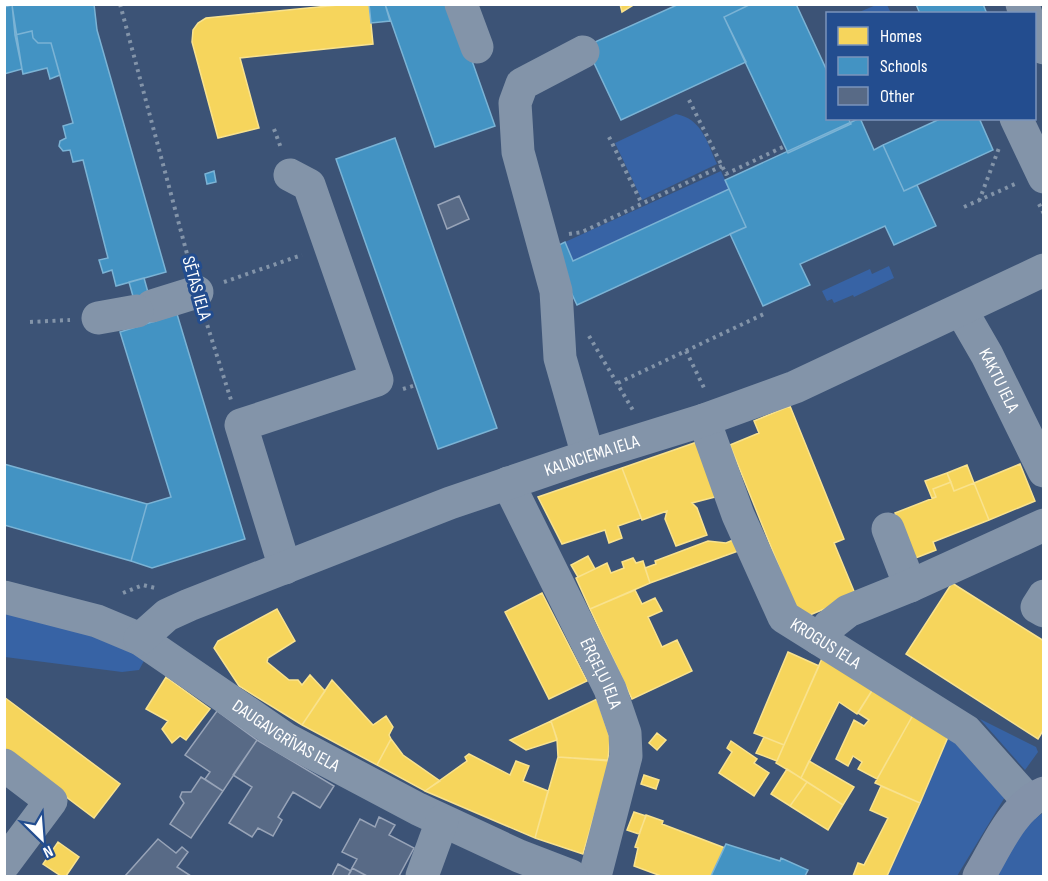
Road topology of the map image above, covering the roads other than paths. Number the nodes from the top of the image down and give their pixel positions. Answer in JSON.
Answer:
{"nodes":[{"id":1,"x":461,"y":4,"type":"edge"},
{"id":2,"x":1036,"y":32,"type":"edge"},
{"id":3,"x":477,"y":47,"type":"dead end"},
{"id":4,"x":1044,"y":48,"type":"edge"},
{"id":5,"x":583,"y":52,"type":"dead end"},
{"id":6,"x":1009,"y":130,"type":"edge"},
{"id":7,"x":290,"y":175,"type":"dead end"},
{"id":8,"x":1030,"y":180,"type":"edge"},
{"id":9,"x":1044,"y":270,"type":"edge"},
{"id":10,"x":197,"y":292,"type":"road end"},
{"id":11,"x":961,"y":310,"type":"junction"},
{"id":12,"x":98,"y":318,"type":"road end"},
{"id":13,"x":707,"y":410,"type":"junction"},
{"id":14,"x":588,"y":456,"type":"junction"},
{"id":15,"x":1039,"y":460,"type":"edge"},
{"id":16,"x":508,"y":483,"type":"junction"},
{"id":17,"x":1044,"y":525,"type":"edge"},
{"id":18,"x":888,"y":529,"type":"dead end"},
{"id":19,"x":285,"y":568,"type":"junction"},
{"id":20,"x":910,"y":586,"type":"junction"},
{"id":21,"x":1044,"y":596,"type":"edge"},
{"id":22,"x":4,"y":597,"type":"edge"},
{"id":23,"x":1044,"y":611,"type":"edge"},
{"id":24,"x":141,"y":639,"type":"junction"},
{"id":25,"x":819,"y":639,"type":"junction"},
{"id":26,"x":4,"y":765,"type":"edge"},
{"id":27,"x":1035,"y":799,"type":"edge"},
{"id":28,"x":442,"y":821,"type":"junction"},
{"id":29,"x":4,"y":864,"type":"edge"},
{"id":30,"x":422,"y":876,"type":"edge"},
{"id":31,"x":571,"y":876,"type":"edge"},
{"id":32,"x":595,"y":876,"type":"edge"},
{"id":33,"x":979,"y":876,"type":"edge"}],
"edges":[{"from":1,"to":3,"type":"street"},
{"from":2,"to":4,"type":"street"},
{"from":5,"to":14,"type":"street"},
{"from":6,"to":8,"type":"street"},
{"from":7,"to":19,"type":"street"},
{"from":9,"to":11,"type":"street","name":"KALNCIEMA IELA"},
{"from":10,"to":12,"type":"street"},
{"from":11,"to":13,"type":"street","name":"KALNCIEMA IELA"},
{"from":11,"to":15,"type":"street","name":"KAKTU IELA"},
{"from":13,"to":14,"type":"street","name":"KALNCIEMA IELA"},
{"from":13,"to":25,"type":"street","name":"KROGUS IELA"},
{"from":14,"to":16,"type":"street","name":"KALNCIEMA IELA"},
{"from":16,"to":19,"type":"street","name":"KALNCIEMA IELA"},
{"from":16,"to":32,"type":"street","name":"ĒRĢEĻU IELA"},
{"from":17,"to":20,"type":"street"},
{"from":18,"to":20,"type":"street"},
{"from":19,"to":24,"type":"street","name":"KALNCIEMA IELA"},
{"from":20,"to":25,"type":"street"},
{"from":21,"to":23,"type":"street"},
{"from":22,"to":24,"type":"street","name":"DAUGAVGRĪVAS IELA"},
{"from":24,"to":28,"type":"street","name":"DAUGAVGRĪVAS IELA"},
{"from":25,"to":27,"type":"street","name":"KROGUS IELA"},
{"from":26,"to":29,"type":"street"},
{"from":27,"to":33,"type":"main road"},
{"from":28,"to":30,"type":"street"},
{"from":28,"to":31,"type":"street","name":"DAUGAVGRĪVAS IELA"}]}
